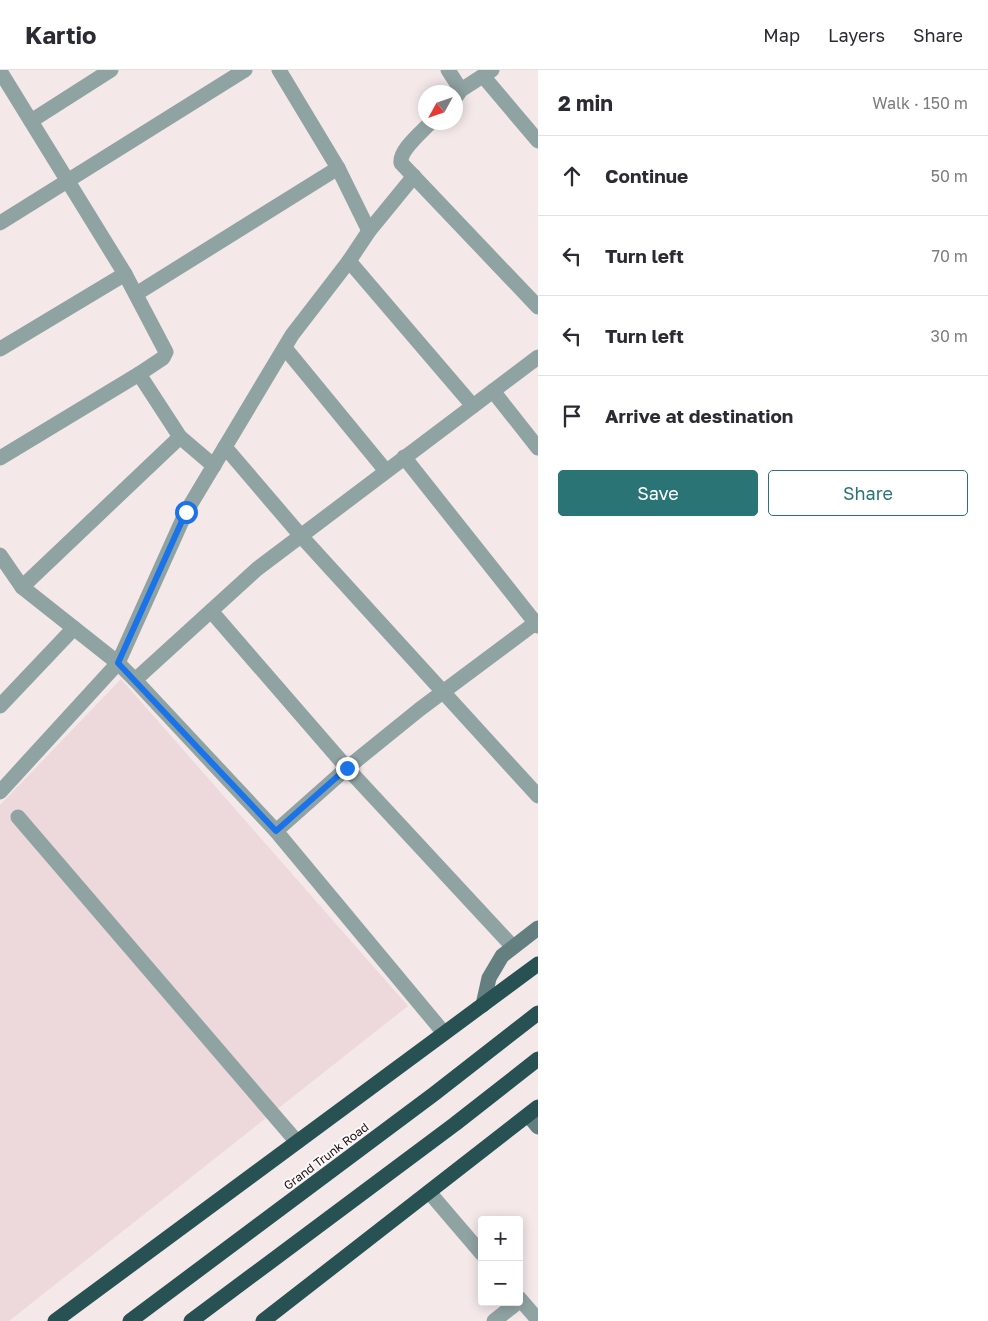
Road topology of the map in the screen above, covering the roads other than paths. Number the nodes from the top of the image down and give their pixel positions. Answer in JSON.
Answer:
{"nodes":[{"id":1,"x":111,"y":70,"type":"edge"},
{"id":2,"x":245,"y":70,"type":"edge"},
{"id":3,"x":279,"y":70,"type":"edge"},
{"id":4,"x":448,"y":70,"type":"edge"},
{"id":5,"x":0,"y":71,"type":"edge"},
{"id":6,"x":487,"y":73,"type":"edge"},
{"id":7,"x":454,"y":85,"type":"edge"},
{"id":8,"x":463,"y":90,"type":"edge"},
{"id":9,"x":30,"y":121,"type":"junction"},
{"id":10,"x":423,"y":130,"type":"edge"},
{"id":11,"x":538,"y":141,"type":"edge"},
{"id":12,"x":338,"y":168,"type":"junction"},
{"id":13,"x":414,"y":176,"type":"junction"},
{"id":14,"x":68,"y":181,"type":"junction"},
{"id":15,"x":0,"y":223,"type":"edge"},
{"id":16,"x":368,"y":231,"type":"junction"},
{"id":17,"x":349,"y":261,"type":"junction"},
{"id":18,"x":126,"y":274,"type":"junction"},
{"id":19,"x":136,"y":294,"type":"junction"},
{"id":20,"x":538,"y":307,"type":"edge"},
{"id":21,"x":285,"y":348,"type":"junction"},
{"id":22,"x":0,"y":349,"type":"edge"},
{"id":23,"x":538,"y":357,"type":"edge"},
{"id":24,"x":139,"y":374,"type":"junction"},
{"id":25,"x":493,"y":391,"type":"junction"},
{"id":26,"x":473,"y":406,"type":"junction"},
{"id":27,"x":180,"y":437,"type":"junction"},
{"id":28,"x":225,"y":447,"type":"junction"},
{"id":29,"x":538,"y":448,"type":"edge"},
{"id":30,"x":404,"y":457,"type":"junction"},
{"id":31,"x":0,"y":458,"type":"edge"},
{"id":32,"x":214,"y":466,"type":"junction"},
{"id":33,"x":386,"y":471,"type":"junction"},
{"id":34,"x":301,"y":536,"type":"junction"},
{"id":35,"x":0,"y":555,"type":"edge"},
{"id":36,"x":22,"y":587,"type":"junction"},
{"id":37,"x":211,"y":611,"type":"junction"},
{"id":38,"x":537,"y":623,"type":"edge"},
{"id":39,"x":74,"y":628,"type":"junction"},
{"id":40,"x":118,"y":663,"type":"junction"},
{"id":41,"x":135,"y":680,"type":"junction"},
{"id":42,"x":443,"y":693,"type":"junction"},
{"id":43,"x":0,"y":706,"type":"edge"},
{"id":44,"x":347,"y":768,"type":"junction"},
{"id":45,"x":0,"y":792,"type":"edge"},
{"id":46,"x":538,"y":796,"type":"edge"},
{"id":47,"x":18,"y":817,"type":"dead end"},
{"id":48,"x":276,"y":831,"type":"junction"},
{"id":49,"x":538,"y":928,"type":"edge"},
{"id":50,"x":513,"y":947,"type":"junction"},
{"id":51,"x":538,"y":964,"type":"edge"},
{"id":52,"x":483,"y":1005,"type":"junction"},
{"id":53,"x":538,"y":1013,"type":"edge"},
{"id":54,"x":444,"y":1033,"type":"junction"},
{"id":55,"x":538,"y":1059,"type":"edge"},
{"id":56,"x":533,"y":1111,"type":"edge"},
{"id":57,"x":538,"y":1127,"type":"edge"},
{"id":58,"x":297,"y":1142,"type":"junction"},
{"id":59,"x":429,"y":1192,"type":"junction"},
{"id":60,"x":478,"y":1249,"type":"edge"},
{"id":61,"x":523,"y":1304,"type":"edge"},
{"id":62,"x":512,"y":1306,"type":"edge"},
{"id":63,"x":538,"y":1320,"type":"edge"},
{"id":64,"x":56,"y":1321,"type":"edge"},
{"id":65,"x":130,"y":1321,"type":"edge"},
{"id":66,"x":191,"y":1321,"type":"edge"},
{"id":67,"x":263,"y":1321,"type":"edge"},
{"id":68,"x":494,"y":1321,"type":"edge"}],
"edges":[{"from":1,"to":9,"type":"street"},
{"from":2,"to":14,"type":"street"},
{"from":3,"to":12,"type":"street"},
{"from":4,"to":7,"type":"street"},
{"from":5,"to":9,"type":"street"},
{"from":6,"to":8,"type":"street"},
{"from":6,"to":11,"type":"street"},
{"from":9,"to":14,"type":"street"},
{"from":10,"to":13,"type":"street"},
{"from":12,"to":16,"type":"street"},
{"from":12,"to":19,"type":"street"},
{"from":13,"to":16,"type":"street"},
{"from":13,"to":20,"type":"street"},
{"from":14,"to":15,"type":"street"},
{"from":14,"to":18,"type":"street"},
{"from":16,"to":17,"type":"street"},
{"from":17,"to":21,"type":"street"},
{"from":17,"to":26,"type":"street"},
{"from":18,"to":19,"type":"street"},
{"from":18,"to":22,"type":"street"},
{"from":19,"to":24,"type":"street"},
{"from":21,"to":28,"type":"street"},
{"from":21,"to":33,"type":"street"},
{"from":23,"to":25,"type":"street"},
{"from":24,"to":27,"type":"street"},
{"from":24,"to":31,"type":"street"},
{"from":25,"to":26,"type":"street"},
{"from":25,"to":29,"type":"street"},
{"from":26,"to":30,"type":"street"},
{"from":27,"to":32,"type":"street"},
{"from":27,"to":36,"type":"street"},
{"from":28,"to":32,"type":"street"},
{"from":28,"to":34,"type":"street"},
{"from":30,"to":33,"type":"street"},
{"from":30,"to":38,"type":"street"},
{"from":32,"to":40,"type":"street"},
{"from":33,"to":34,"type":"street"},
{"from":34,"to":37,"type":"street"},
{"from":34,"to":42,"type":"street"},
{"from":35,"to":36,"type":"street"},
{"from":36,"to":39,"type":"street"},
{"from":37,"to":41,"type":"street"},
{"from":37,"to":44,"type":"street"},
{"from":38,"to":42,"type":"street"},
{"from":39,"to":40,"type":"street"},
{"from":39,"to":43,"type":"street"},
{"from":40,"to":41,"type":"street"},
{"from":40,"to":45,"type":"street"},
{"from":41,"to":48,"type":"street"},
{"from":42,"to":44,"type":"street"},
{"from":42,"to":46,"type":"street"},
{"from":44,"to":48,"type":"street"},
{"from":44,"to":50,"type":"street"},
{"from":47,"to":58,"type":"street"},
{"from":48,"to":54,"type":"street"},
{"from":49,"to":50,"type":"street"},
{"from":50,"to":52,"type":"street"},
{"from":51,"to":52,"type":"highway"},
{"from":52,"to":54,"type":"highway"},
{"from":53,"to":65,"type":"highway","name":"Grand Trunk Road"},
{"from":54,"to":58,"type":"highway"},
{"from":55,"to":66,"type":"highway"},
{"from":56,"to":57,"type":"street"},
{"from":56,"to":59,"type":"highway"},
{"from":58,"to":64,"type":"highway"},
{"from":59,"to":60,"type":"street"},
{"from":59,"to":67,"type":"highway"},
{"from":61,"to":63,"type":"street"},
{"from":62,"to":68,"type":"street"}]}
